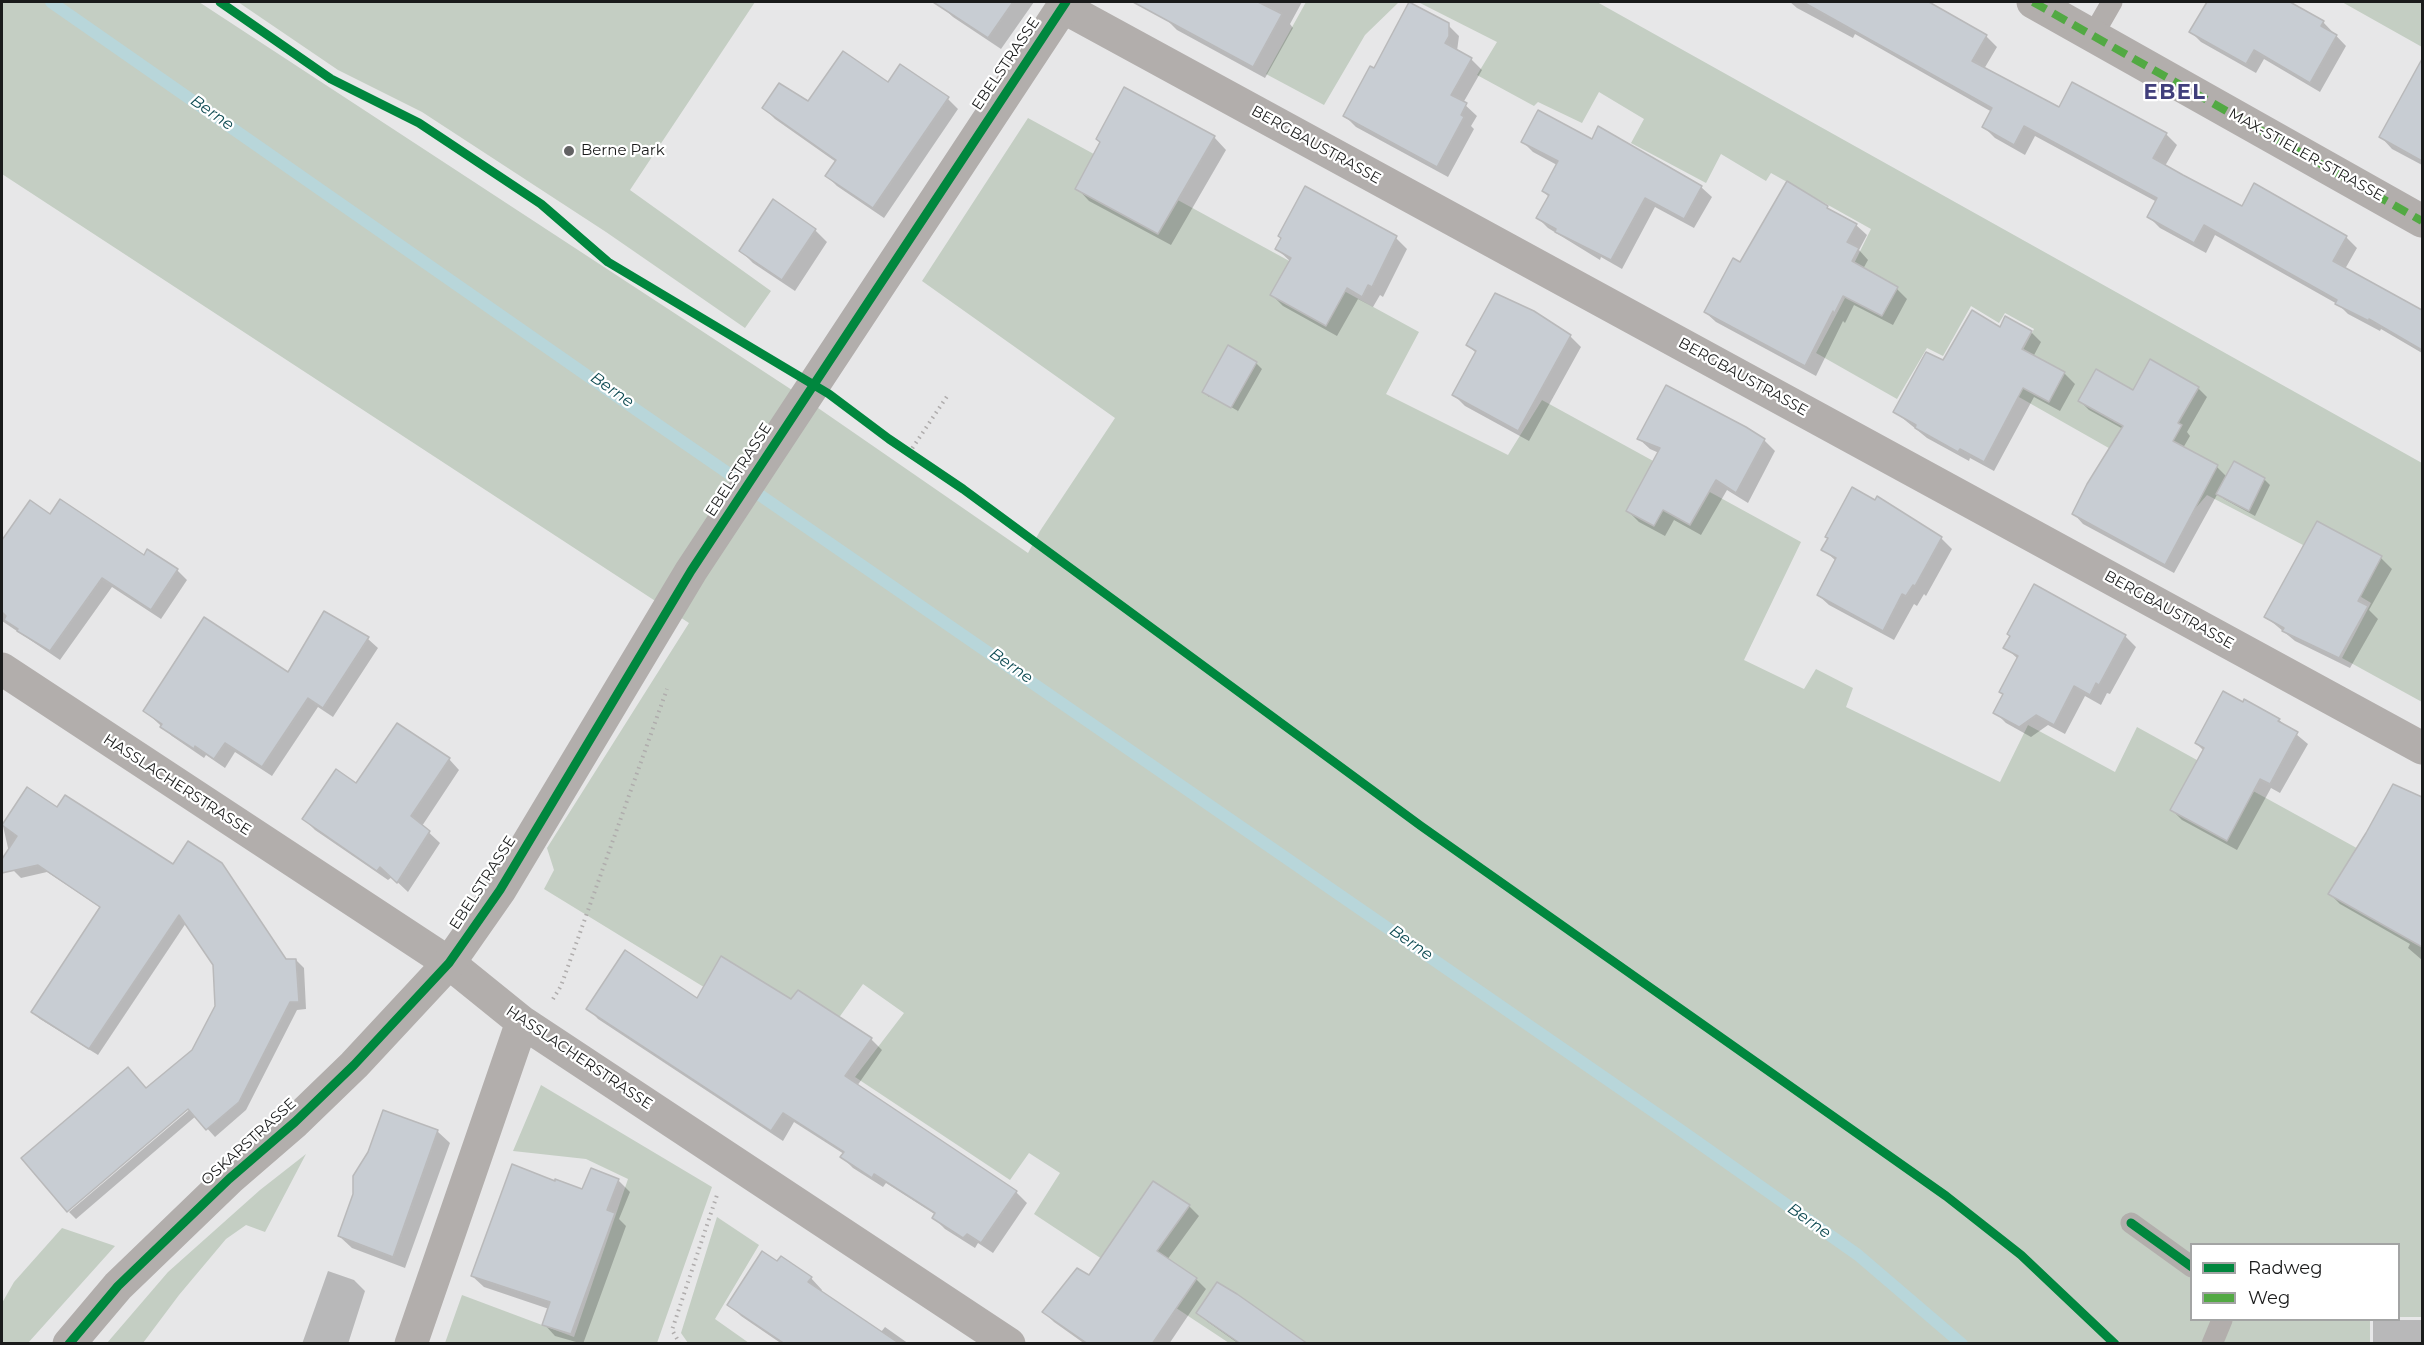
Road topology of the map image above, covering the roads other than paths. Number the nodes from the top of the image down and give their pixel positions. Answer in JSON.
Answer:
{"nodes":[{"id":1,"x":2033,"y":2,"type":"edge"},
{"id":2,"x":2112,"y":2,"type":"edge"},
{"id":3,"x":1065,"y":4,"type":"edge"},
{"id":4,"x":2093,"y":35,"type":"junction"},
{"id":5,"x":2422,"y":220,"type":"edge"},
{"id":6,"x":2,"y":669,"type":"edge"},
{"id":7,"x":2422,"y":748,"type":"edge"},
{"id":8,"x":448,"y":963,"type":"junction"},
{"id":9,"x":528,"y":1026,"type":"junction"},
{"id":10,"x":2131,"y":1223,"type":"dead end"},
{"id":11,"x":2190,"y":1266,"type":"edge"},
{"id":12,"x":2222,"y":1321,"type":"edge"},
{"id":13,"x":69,"y":1344,"type":"edge"},
{"id":14,"x":411,"y":1344,"type":"edge"},
{"id":15,"x":1009,"y":1344,"type":"edge"},
{"id":16,"x":2212,"y":1344,"type":"edge"}],
"edges":[{"from":1,"to":4,"type":"street","name":"MAX-STIELER-STRASSE"},
{"from":2,"to":4,"type":"lane"},
{"from":3,"to":7,"type":"street","name":"BERGBAUSTRASSE"},
{"from":3,"to":8,"type":"street","name":"EBELSTRASSE"},
{"from":4,"to":5,"type":"street","name":"MAX-STIELER-STRASSE"},
{"from":6,"to":8,"type":"street","name":"HASSLACHERSTRASSE"},
{"from":8,"to":9,"type":"street","name":"HASSLACHERSTRASSE"},
{"from":8,"to":13,"type":"street","name":"OSKARSTRASSE"},
{"from":9,"to":14,"type":"street"},
{"from":9,"to":15,"type":"street","name":"HASSLACHERSTRASSE"},
{"from":10,"to":11,"type":"lane"},
{"from":12,"to":16,"type":"lane"}]}
